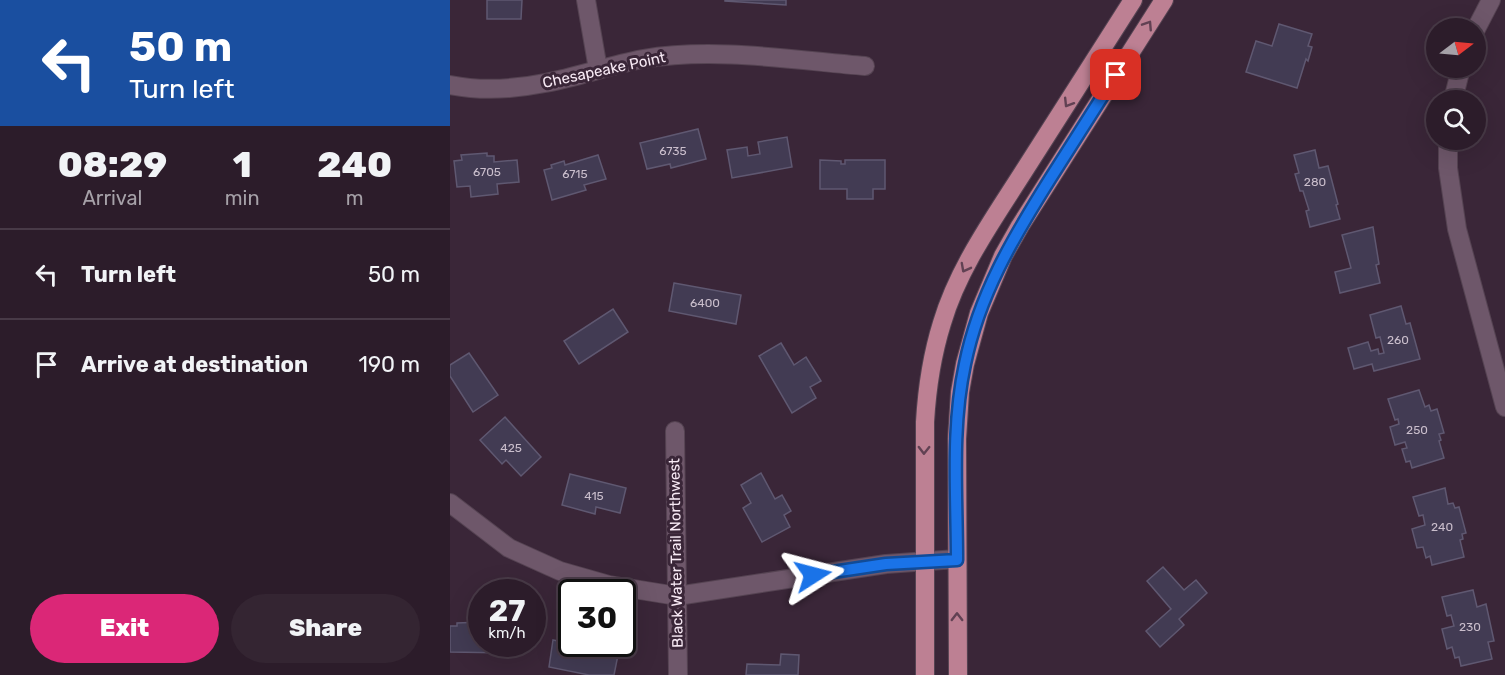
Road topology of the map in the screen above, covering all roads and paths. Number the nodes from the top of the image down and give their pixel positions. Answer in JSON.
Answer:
{"nodes":[{"id":1,"x":585,"y":0,"type":"edge"},
{"id":2,"x":1133,"y":0,"type":"edge"},
{"id":3,"x":1164,"y":0,"type":"edge"},
{"id":4,"x":1491,"y":0,"type":"edge"},
{"id":5,"x":1482,"y":18,"type":"edge"},
{"id":6,"x":866,"y":66,"type":"dead end"},
{"id":7,"x":598,"y":69,"type":"junction"},
{"id":8,"x":450,"y":85,"type":"edge"},
{"id":9,"x":1448,"y":150,"type":"edge"},
{"id":10,"x":1505,"y":407,"type":"edge"},
{"id":11,"x":675,"y":431,"type":"dead end"},
{"id":12,"x":452,"y":508,"type":"edge"},
{"id":13,"x":957,"y":560,"type":"junction"},
{"id":14,"x":924,"y":561,"type":"junction"},
{"id":15,"x":677,"y":596,"type":"junction"},
{"id":16,"x":678,"y":675,"type":"edge"},
{"id":17,"x":925,"y":675,"type":"edge"},
{"id":18,"x":958,"y":675,"type":"edge"}],
"edges":[{"from":1,"to":7,"type":"street"},
{"from":2,"to":14,"type":"main road","one_way":true},
{"from":13,"to":3,"type":"main road","one_way":true},
{"from":4,"to":5,"type":"street"},
{"from":6,"to":7,"type":"street","name":"Chesapeake Point"},
{"from":7,"to":8,"type":"street","name":"Chesapeake Point"},
{"from":9,"to":10,"type":"street"},
{"from":11,"to":15,"type":"street","name":"Black Water Trail Northwest"},
{"from":12,"to":15,"type":"street"},
{"from":13,"to":14,"type":"street"},
{"from":18,"to":13,"type":"main road","one_way":true},
{"from":14,"to":15,"type":"street"},
{"from":14,"to":17,"type":"main road"},
{"from":15,"to":16,"type":"street","name":"Black Water Trail Northwest"}]}
